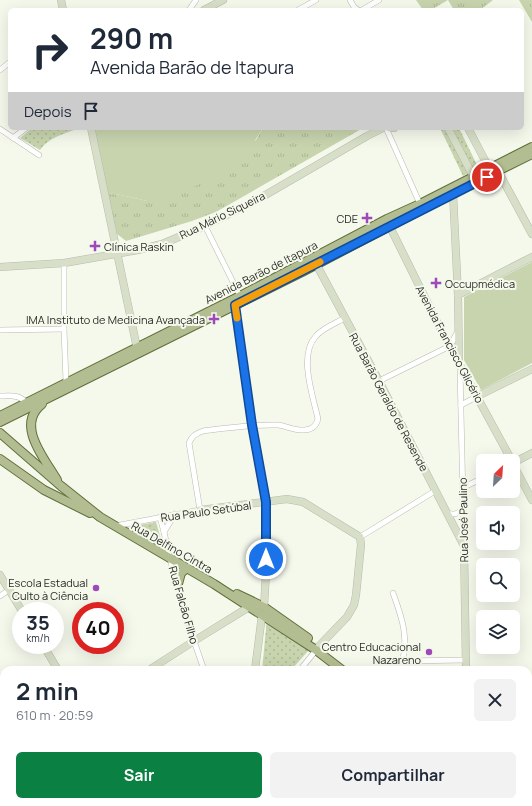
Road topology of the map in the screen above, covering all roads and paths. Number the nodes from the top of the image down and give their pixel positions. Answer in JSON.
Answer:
{"nodes":[{"id":1,"x":223,"y":0,"type":"edge"},
{"id":2,"x":316,"y":0,"type":"edge"},
{"id":3,"x":379,"y":0,"type":"edge"},
{"id":4,"x":208,"y":8,"type":"edge"},
{"id":5,"x":302,"y":8,"type":"edge"},
{"id":6,"x":365,"y":8,"type":"edge"},
{"id":7,"x":8,"y":64,"type":"edge"},
{"id":8,"x":0,"y":70,"type":"edge"},
{"id":9,"x":0,"y":129,"type":"edge"},
{"id":10,"x":23,"y":130,"type":"edge"},
{"id":11,"x":91,"y":130,"type":"edge"},
{"id":12,"x":381,"y":130,"type":"edge"},
{"id":13,"x":386,"y":130,"type":"edge"},
{"id":14,"x":449,"y":130,"type":"edge"},
{"id":15,"x":469,"y":130,"type":"edge"},
{"id":16,"x":13,"y":138,"type":"junction"},
{"id":17,"x":532,"y":147,"type":"edge"},
{"id":18,"x":532,"y":154,"type":"edge"},
{"id":19,"x":39,"y":155,"type":"dead end"},
{"id":20,"x":489,"y":168,"type":"junction"},
{"id":21,"x":498,"y":171,"type":"junction"},
{"id":22,"x":473,"y":176,"type":"junction"},
{"id":23,"x":452,"y":191,"type":"junction"},
{"id":24,"x":420,"y":204,"type":"junction"},
{"id":25,"x":205,"y":226,"type":"junction"},
{"id":26,"x":390,"y":227,"type":"junction"},
{"id":27,"x":532,"y":234,"type":"edge"},
{"id":28,"x":117,"y":254,"type":"junction"},
{"id":29,"x":532,"y":257,"type":"edge"},
{"id":30,"x":314,"y":261,"type":"junction"},
{"id":31,"x":64,"y":264,"type":"junction"},
{"id":32,"x":0,"y":266,"type":"edge"},
{"id":33,"x":458,"y":295,"type":"junction"},
{"id":34,"x":240,"y":296,"type":"junction"},
{"id":35,"x":235,"y":305,"type":"junction"},
{"id":36,"x":345,"y":318,"type":"junction"},
{"id":37,"x":0,"y":330,"type":"edge"},
{"id":38,"x":64,"y":330,"type":"junction"},
{"id":39,"x":459,"y":330,"type":"junction"},
{"id":40,"x":450,"y":346,"type":"junction"},
{"id":41,"x":137,"y":350,"type":"junction"},
{"id":42,"x":460,"y":366,"type":"junction"},
{"id":43,"x":532,"y":369,"type":"edge"},
{"id":44,"x":379,"y":381,"type":"junction"},
{"id":45,"x":66,"y":382,"type":"junction"},
{"id":46,"x":0,"y":396,"type":"edge"},
{"id":47,"x":478,"y":396,"type":"junction"},
{"id":48,"x":47,"y":400,"type":"junction"},
{"id":49,"x":461,"y":405,"type":"junction"},
{"id":50,"x":22,"y":407,"type":"junction"},
{"id":51,"x":0,"y":416,"type":"edge"},
{"id":52,"x":0,"y":422,"type":"edge"},
{"id":53,"x":252,"y":425,"type":"junction"},
{"id":54,"x":0,"y":433,"type":"edge"},
{"id":55,"x":532,"y":453,"type":"edge"},
{"id":56,"x":508,"y":454,"type":"edge"},
{"id":57,"x":0,"y":459,"type":"edge"},
{"id":58,"x":520,"y":459,"type":"edge"},
{"id":59,"x":520,"y":477,"type":"edge"},
{"id":60,"x":476,"y":481,"type":"edge"},
{"id":61,"x":60,"y":486,"type":"junction"},
{"id":62,"x":462,"y":488,"type":"junction"},
{"id":63,"x":435,"y":490,"type":"junction"},
{"id":64,"x":68,"y":492,"type":"junction"},
{"id":65,"x":63,"y":500,"type":"junction"},
{"id":66,"x":532,"y":500,"type":"edge"},
{"id":67,"x":266,"y":502,"type":"junction"},
{"id":68,"x":463,"y":509,"type":"junction"},
{"id":69,"x":200,"y":510,"type":"junction"},
{"id":70,"x":447,"y":513,"type":"junction"},
{"id":71,"x":175,"y":514,"type":"junction"},
{"id":72,"x":100,"y":517,"type":"junction"},
{"id":73,"x":160,"y":517,"type":"junction"},
{"id":74,"x":114,"y":526,"type":"junction"},
{"id":75,"x":164,"y":532,"type":"junction"},
{"id":76,"x":360,"y":537,"type":"junction"},
{"id":77,"x":464,"y":546,"type":"junction"},
{"id":78,"x":170,"y":559,"type":"junction"},
{"id":79,"x":187,"y":568,"type":"junction"},
{"id":80,"x":0,"y":575,"type":"edge"},
{"id":81,"x":178,"y":584,"type":"junction"},
{"id":82,"x":214,"y":584,"type":"junction"},
{"id":83,"x":9,"y":590,"type":"junction"},
{"id":84,"x":394,"y":593,"type":"dead end"},
{"id":85,"x":0,"y":596,"type":"edge"},
{"id":86,"x":16,"y":602,"type":"edge"},
{"id":87,"x":249,"y":607,"type":"junction"},
{"id":88,"x":263,"y":611,"type":"junction"},
{"id":89,"x":194,"y":641,"type":"junction"},
{"id":90,"x":318,"y":648,"type":"junction"},
{"id":91,"x":48,"y":654,"type":"edge"},
{"id":92,"x":466,"y":660,"type":"junction"},
{"id":93,"x":403,"y":661,"type":"junction"},
{"id":94,"x":56,"y":666,"type":"edge"},
{"id":95,"x":155,"y":666,"type":"edge"},
{"id":96,"x":203,"y":666,"type":"edge"},
{"id":97,"x":256,"y":666,"type":"edge"},
{"id":98,"x":303,"y":666,"type":"edge"},
{"id":99,"x":338,"y":666,"type":"edge"},
{"id":100,"x":401,"y":666,"type":"edge"},
{"id":101,"x":466,"y":666,"type":"edge"}],
"edges":[{"from":1,"to":4,"type":"main road"},
{"from":2,"to":5,"type":"street"},
{"from":3,"to":6,"type":"street"},
{"from":7,"to":8,"type":"street"},
{"from":9,"to":16,"type":"street"},
{"from":10,"to":16,"type":"street"},
{"from":11,"to":28,"type":"main road"},
{"from":12,"to":25,"type":"main road","name":"Rua Mário Siqueira"},
{"from":13,"to":24,"type":"street"},
{"from":14,"to":22,"type":"main road"},
{"from":15,"to":20,"type":"main road"},
{"from":16,"to":19,"type":"street"},
{"from":17,"to":20,"type":"main road","name":"Avenida Barão de Itapura"},
{"from":18,"to":21,"type":"main road","name":"Avenida Barão de Itapura"},
{"from":20,"to":21,"type":"main road"},
{"from":20,"to":22,"type":"main road","name":"Avenida Barão de Itapura"},
{"from":21,"to":23,"type":"main road","name":"Avenida Barão de Itapura"},
{"from":21,"to":27,"type":"main road"},
{"from":22,"to":23,"type":"main road","name":"Avenida Barão de Itapura"},
{"from":23,"to":24,"type":"main road","name":"Avenida Barão de Itapura"},
{"from":23,"to":26,"type":"main road","name":"Avenida Barão de Itapura"},
{"from":23,"to":33,"type":"main road","name":"Rua José Paulino"},
{"from":24,"to":30,"type":"main road","name":"Avenida Barão de Itapura"},
{"from":25,"to":28,"type":"main road","name":"Rua Mário Siqueira"},
{"from":25,"to":34,"type":"street"},
{"from":26,"to":30,"type":"main road","name":"Avenida Barão de Itapura"},
{"from":26,"to":40,"type":"main road","name":"Avenida Francisco Glicério"},
{"from":28,"to":31,"type":"main road","name":"Rua Mário Siqueira"},
{"from":28,"to":41,"type":"main road"},
{"from":29,"to":33,"type":"main road"},
{"from":30,"to":34,"type":"main road","name":"Avenida Barão de Itapura"},
{"from":30,"to":35,"type":"main road","name":"Avenida Barão de Itapura"},
{"from":30,"to":36,"type":"main road","name":"Rua Barão Geraldo de Resende"},
{"from":31,"to":32,"type":"main road","name":"Rua Mário Siqueira"},
{"from":31,"to":38,"type":"street"},
{"from":33,"to":39,"type":"main road","name":"Rua José Paulino"},
{"from":34,"to":41,"type":"main road","name":"Avenida Barão de Itapura"},
{"from":35,"to":41,"type":"main road","name":"Avenida Barão de Itapura"},
{"from":35,"to":53,"type":"main road"},
{"from":36,"to":44,"type":"main road","name":"Rua Barão Geraldo de Resende"},
{"from":36,"to":53,"type":"street"},
{"from":37,"to":38,"type":"street"},
{"from":38,"to":45,"type":"street"},
{"from":39,"to":40,"type":"street"},
{"from":39,"to":42,"type":"main road","name":"Rua José Paulino"},
{"from":40,"to":42,"type":"main road","name":"Avenida Francisco Glicério"},
{"from":40,"to":44,"type":"street"},
{"from":41,"to":45,"type":"main road","name":"Avenida Barão de Itapura"},
{"from":41,"to":48,"type":"main road","name":"Avenida Barão de Itapura"},
{"from":42,"to":47,"type":"main road","name":"Avenida Francisco Glicério"},
{"from":42,"to":49,"type":"street","name":"Rua José Paulino"},
{"from":43,"to":47,"type":"main road"},
{"from":44,"to":63,"type":"main road","name":"Rua Barão Geraldo de Resende"},
{"from":45,"to":50,"type":"main road","name":"Avenida Barão de Itapura"},
{"from":46,"to":50,"type":"street"},
{"from":47,"to":49,"type":"street"},
{"from":47,"to":56,"type":"main road","name":"Avenida Francisco Glicério"},
{"from":48,"to":50,"type":"main road","name":"Avenida Barão de Itapura"},
{"from":48,"to":61,"type":"main road"},
{"from":49,"to":62,"type":"street","name":"Rua José Paulino"},
{"from":50,"to":51,"type":"main road","name":"Avenida Barão de Itapura"},
{"from":50,"to":52,"type":"main road","name":"Avenida Barão de Itapura"},
{"from":53,"to":67,"type":"main road"},
{"from":53,"to":69,"type":"street"},
{"from":54,"to":61,"type":"main road","name":"Rua Delfino Cintra"},
{"from":55,"to":58,"type":"main road"},
{"from":57,"to":65,"type":"main road"},
{"from":59,"to":66,"type":"main road","name":"Avenida Francisco Glicério"},
{"from":60,"to":62,"type":"street"},
{"from":61,"to":64,"type":"main road","name":"Rua Delfino Cintra"},
{"from":62,"to":68,"type":"street","name":"Rua José Paulino"},
{"from":63,"to":70,"type":"main road","name":"Rua Barão Geraldo de Resende"},
{"from":63,"to":76,"type":"street"},
{"from":64,"to":65,"type":"main road"},
{"from":64,"to":72,"type":"main road","name":"Rua Delfino Cintra"},
{"from":65,"to":72,"type":"main road"},
{"from":67,"to":69,"type":"main road","name":"Rua Paulo Setúbal"},
{"from":67,"to":76,"type":"main road","name":"Rua Paulo Setúbal"},
{"from":67,"to":88,"type":"main road"},
{"from":68,"to":70,"type":"street"},
{"from":68,"to":77,"type":"street","name":"Rua José Paulino"},
{"from":69,"to":71,"type":"street","name":"Rua Paulo Setúbal"},
{"from":70,"to":77,"type":"main road","name":"Rua Barão Geraldo de Resende"},
{"from":71,"to":73,"type":"street","name":"Rua Paulo Setúbal"},
{"from":71,"to":75,"type":"street"},
{"from":72,"to":74,"type":"main road","name":"Rua Delfino Cintra"},
{"from":73,"to":74,"type":"street","name":"Rua Paulo Setúbal"},
{"from":73,"to":75,"type":"street","name":"Rua Falcão Filho"},
{"from":74,"to":78,"type":"main road","name":"Rua Delfino Cintra"},
{"from":75,"to":78,"type":"street","name":"Rua Falcão Filho"},
{"from":76,"to":90,"type":"main road"},
{"from":77,"to":92,"type":"main road","name":"Rua José Paulino"},
{"from":78,"to":79,"type":"main road","name":"Rua Delfino Cintra"},
{"from":78,"to":81,"type":"street","name":"Rua Falcão Filho"},
{"from":79,"to":81,"type":"main road"},
{"from":79,"to":82,"type":"main road","name":"Rua Delfino Cintra"},
{"from":80,"to":83,"type":"main road"},
{"from":81,"to":89,"type":"street","name":"Rua Falcão Filho"},
{"from":82,"to":87,"type":"main road","name":"Rua Delfino Cintra"},
{"from":82,"to":88,"type":"main road"},
{"from":83,"to":85,"type":"street"},
{"from":83,"to":86,"type":"main road"},
{"from":84,"to":93,"type":"street"},
{"from":87,"to":88,"type":"main road","name":"Rua Delfino Cintra"},
{"from":87,"to":89,"type":"main road"},
{"from":88,"to":90,"type":"main road","name":"Rua Delfino Cintra"},
{"from":88,"to":97,"type":"main road"},
{"from":89,"to":95,"type":"main road"},
{"from":89,"to":96,"type":"street","name":"Rua Falcão Filho"},
{"from":90,"to":98,"type":"street"},
{"from":90,"to":99,"type":"main road","name":"Rua Delfino Cintra"},
{"from":91,"to":94,"type":"main road"},
{"from":92,"to":93,"type":"street"},
{"from":92,"to":101,"type":"main road","name":"Rua José Paulino"},
{"from":93,"to":100,"type":"street"}]}
